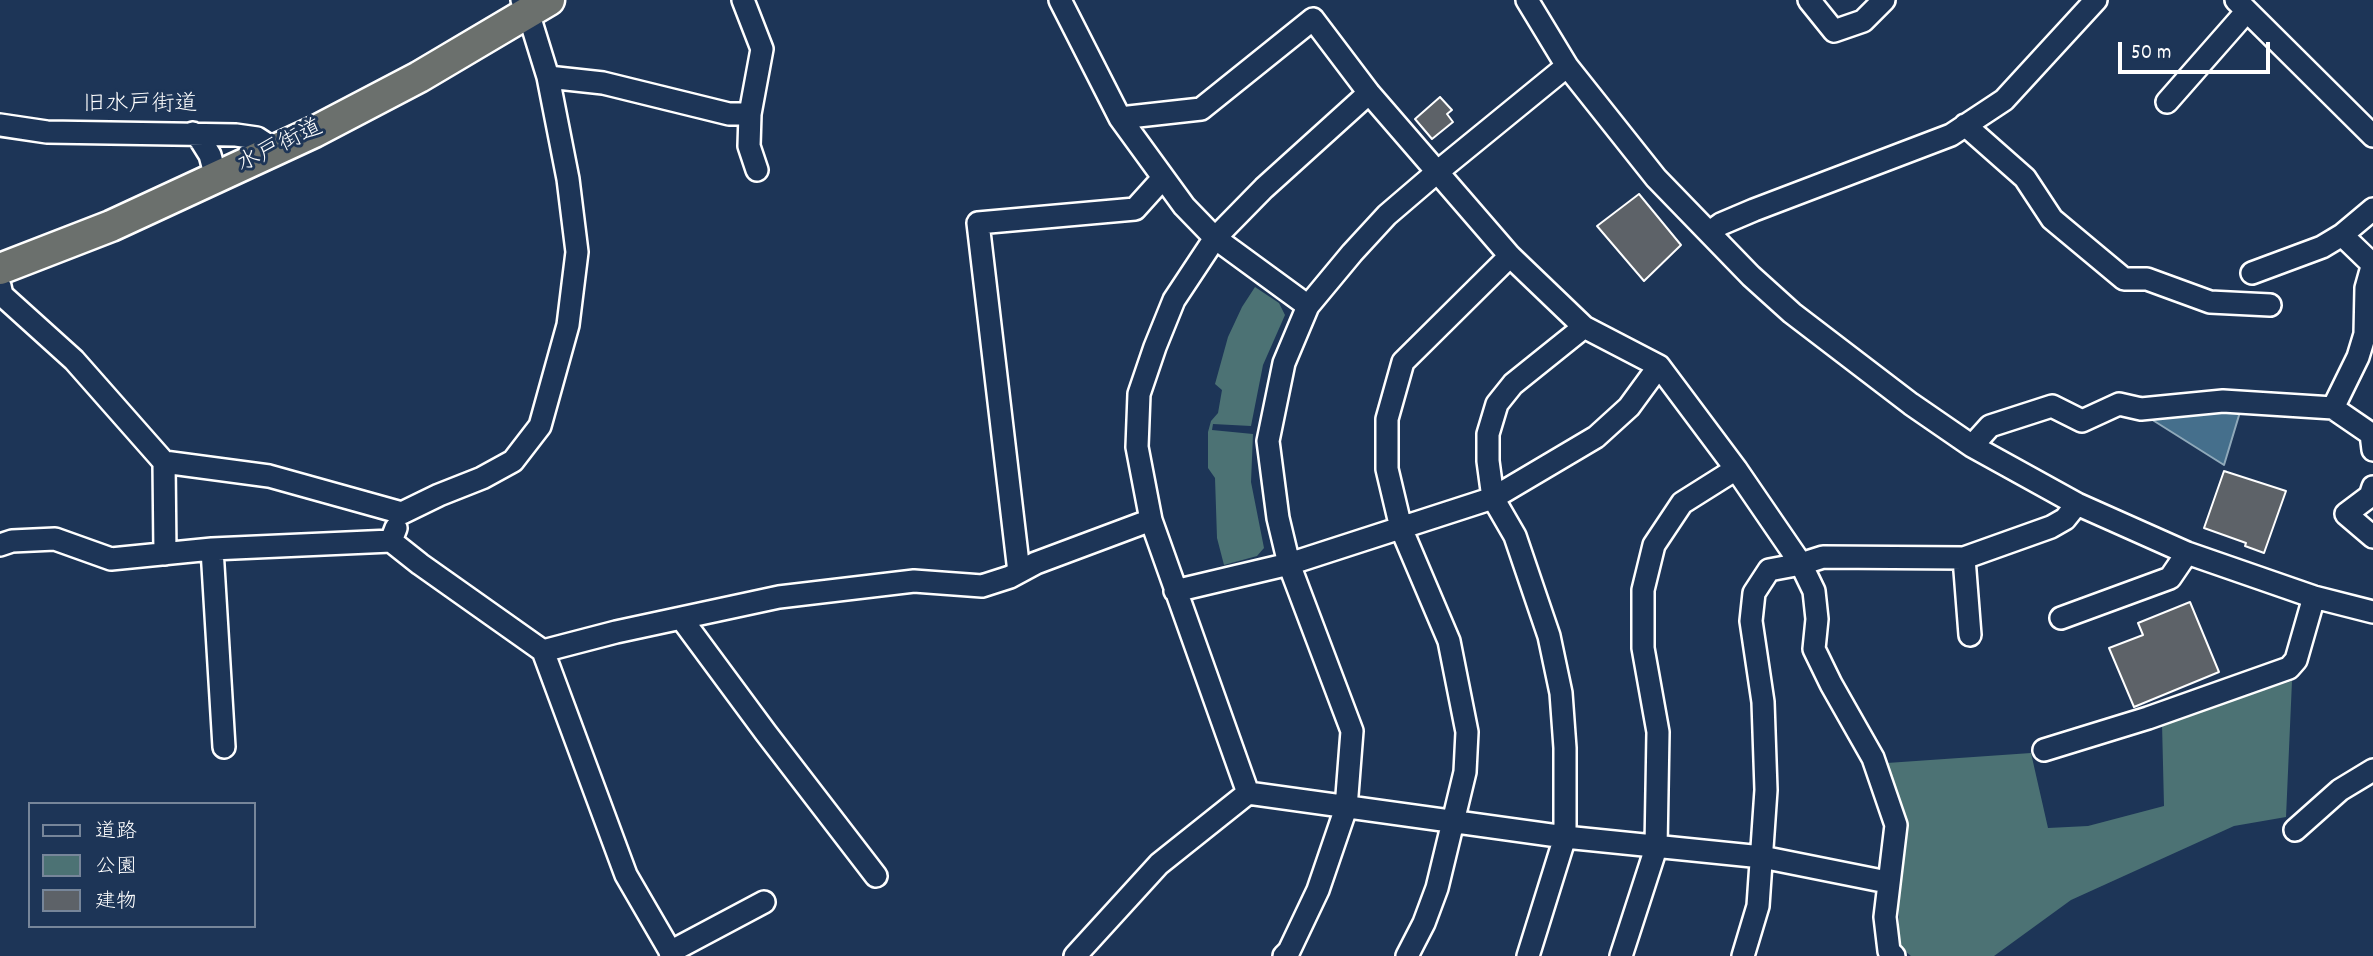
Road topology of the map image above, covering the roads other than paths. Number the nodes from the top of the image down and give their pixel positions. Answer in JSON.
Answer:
{"nodes":[{"id":1,"x":743,"y":0,"type":"edge"},
{"id":2,"x":1060,"y":0,"type":"edge"},
{"id":3,"x":1527,"y":0,"type":"edge"},
{"id":4,"x":1809,"y":0,"type":"edge"},
{"id":5,"x":1884,"y":0,"type":"edge"},
{"id":6,"x":2096,"y":0,"type":"edge"},
{"id":7,"x":533,"y":4,"type":"edge"},
{"id":8,"x":2241,"y":5,"type":"edge"},
{"id":9,"x":1567,"y":66,"type":"junction"},
{"id":10,"x":548,"y":78,"type":"junction"},
{"id":11,"x":1368,"y":93,"type":"junction"},
{"id":12,"x":2167,"y":102,"type":"dead end"},
{"id":13,"x":750,"y":114,"type":"junction"},
{"id":14,"x":1120,"y":118,"type":"junction"},
{"id":15,"x":0,"y":125,"type":"edge"},
{"id":16,"x":1965,"y":125,"type":"junction"},
{"id":17,"x":193,"y":133,"type":"junction"},
{"id":18,"x":2373,"y":136,"type":"edge"},
{"id":19,"x":276,"y":151,"type":"junction"},
{"id":20,"x":757,"y":170,"type":"dead end"},
{"id":21,"x":1436,"y":173,"type":"junction"},
{"id":22,"x":1163,"y":178,"type":"junction"},
{"id":23,"x":211,"y":181,"type":"junction"},
{"id":24,"x":2373,"y":209,"type":"edge"},
{"id":25,"x":1710,"y":232,"type":"junction"},
{"id":26,"x":2342,"y":235,"type":"junction"},
{"id":27,"x":1214,"y":238,"type":"junction"},
{"id":28,"x":1510,"y":256,"type":"junction"},
{"id":29,"x":2372,"y":263,"type":"edge"},
{"id":30,"x":0,"y":270,"type":"edge"},
{"id":31,"x":2252,"y":273,"type":"dead end"},
{"id":32,"x":0,"y":286,"type":"edge"},
{"id":33,"x":1308,"y":306,"type":"junction"},
{"id":34,"x":2270,"y":306,"type":"dead end"},
{"id":35,"x":1584,"y":327,"type":"junction"},
{"id":36,"x":1659,"y":366,"type":"junction"},
{"id":37,"x":2333,"y":408,"type":"junction"},
{"id":38,"x":1972,"y":446,"type":"junction"},
{"id":39,"x":2373,"y":450,"type":"edge"},
{"id":40,"x":164,"y":462,"type":"junction"},
{"id":41,"x":1736,"y":469,"type":"junction"},
{"id":42,"x":2373,"y":487,"type":"edge"},
{"id":43,"x":1493,"y":498,"type":"junction"},
{"id":44,"x":2077,"y":504,"type":"junction"},
{"id":45,"x":402,"y":513,"type":"junction"},
{"id":46,"x":1151,"y":520,"type":"junction"},
{"id":47,"x":1401,"y":528,"type":"junction"},
{"id":48,"x":2373,"y":537,"type":"edge"},
{"id":49,"x":391,"y":541,"type":"junction"},
{"id":50,"x":0,"y":545,"type":"edge"},
{"id":51,"x":212,"y":549,"type":"junction"},
{"id":52,"x":2187,"y":553,"type":"junction"},
{"id":53,"x":165,"y":554,"type":"junction"},
{"id":54,"x":1964,"y":558,"type":"junction"},
{"id":55,"x":1289,"y":564,"type":"junction"},
{"id":56,"x":1801,"y":564,"type":"junction"},
{"id":57,"x":1019,"y":572,"type":"junction"},
{"id":58,"x":1175,"y":591,"type":"junction"},
{"id":59,"x":2314,"y":597,"type":"junction"},
{"id":60,"x":2373,"y":612,"type":"edge"},
{"id":61,"x":681,"y":618,"type":"junction"},
{"id":62,"x":2061,"y":618,"type":"dead end"},
{"id":63,"x":1970,"y":635,"type":"dead end"},
{"id":64,"x":543,"y":651,"type":"junction"},
{"id":65,"x":224,"y":747,"type":"dead end"},
{"id":66,"x":2044,"y":750,"type":"dead end"},
{"id":67,"x":2373,"y":770,"type":"edge"},
{"id":68,"x":1248,"y":793,"type":"junction"},
{"id":69,"x":1346,"y":808,"type":"junction"},
{"id":70,"x":1451,"y":822,"type":"junction"},
{"id":71,"x":2295,"y":830,"type":"dead end"},
{"id":72,"x":1565,"y":837,"type":"junction"},
{"id":73,"x":1656,"y":848,"type":"junction"},
{"id":74,"x":1762,"y":857,"type":"junction"},
{"id":75,"x":876,"y":876,"type":"dead end"},
{"id":76,"x":1887,"y":882,"type":"junction"},
{"id":77,"x":764,"y":902,"type":"dead end"},
{"id":78,"x":672,"y":954,"type":"edge"},
{"id":79,"x":1075,"y":956,"type":"edge"},
{"id":80,"x":1284,"y":956,"type":"edge"},
{"id":81,"x":1407,"y":956,"type":"edge"},
{"id":82,"x":1528,"y":956,"type":"edge"},
{"id":83,"x":1621,"y":956,"type":"edge"},
{"id":84,"x":1743,"y":956,"type":"edge"},
{"id":85,"x":1894,"y":956,"type":"edge"}],
"edges":[{"from":1,"to":13,"type":"street"},
{"from":2,"to":14,"type":"street"},
{"from":3,"to":9,"type":"street"},
{"from":4,"to":5,"type":"street"},
{"from":6,"to":16,"type":"street"},
{"from":7,"to":10,"type":"street"},
{"from":7,"to":19,"type":"highway","name":"水戸街道"},
{"from":8,"to":12,"type":"street"},
{"from":8,"to":18,"type":"street"},
{"from":9,"to":21,"type":"street"},
{"from":9,"to":25,"type":"street"},
{"from":10,"to":13,"type":"street"},
{"from":10,"to":45,"type":"street"},
{"from":11,"to":14,"type":"street"},
{"from":11,"to":21,"type":"street"},
{"from":11,"to":27,"type":"street"},
{"from":13,"to":20,"type":"street"},
{"from":14,"to":22,"type":"street"},
{"from":15,"to":17,"type":"street","name":"旧水戸街道"},
{"from":16,"to":25,"type":"street"},
{"from":16,"to":34,"type":"street"},
{"from":17,"to":19,"type":"street","name":"旧水戸街道"},
{"from":17,"to":23,"type":"street"},
{"from":19,"to":23,"type":"highway","name":"水戸街道"},
{"from":21,"to":28,"type":"street"},
{"from":21,"to":33,"type":"street"},
{"from":22,"to":27,"type":"street"},
{"from":22,"to":57,"type":"street"},
{"from":23,"to":30,"type":"highway","name":"水戸街道"},
{"from":24,"to":26,"type":"street"},
{"from":25,"to":38,"type":"street"},
{"from":26,"to":29,"type":"street"},
{"from":26,"to":31,"type":"street"},
{"from":27,"to":33,"type":"street"},
{"from":27,"to":46,"type":"street"},
{"from":28,"to":35,"type":"street"},
{"from":28,"to":47,"type":"street"},
{"from":29,"to":37,"type":"street"},
{"from":32,"to":40,"type":"street"},
{"from":33,"to":55,"type":"street"},
{"from":35,"to":36,"type":"street"},
{"from":35,"to":43,"type":"street"},
{"from":36,"to":41,"type":"street"},
{"from":36,"to":43,"type":"street"},
{"from":37,"to":38,"type":"street"},
{"from":37,"to":39,"type":"street"},
{"from":38,"to":44,"type":"street"},
{"from":40,"to":45,"type":"street"},
{"from":40,"to":53,"type":"street"},
{"from":41,"to":56,"type":"street"},
{"from":41,"to":73,"type":"street"},
{"from":42,"to":48,"type":"street"},
{"from":43,"to":47,"type":"street"},
{"from":43,"to":72,"type":"street"},
{"from":44,"to":52,"type":"street"},
{"from":44,"to":54,"type":"street"},
{"from":45,"to":49,"type":"street"},
{"from":46,"to":57,"type":"street"},
{"from":46,"to":58,"type":"street"},
{"from":47,"to":55,"type":"street"},
{"from":47,"to":70,"type":"street"},
{"from":49,"to":51,"type":"street"},
{"from":49,"to":64,"type":"street"},
{"from":50,"to":53,"type":"street"},
{"from":51,"to":53,"type":"street"},
{"from":51,"to":65,"type":"street"},
{"from":52,"to":59,"type":"street"},
{"from":52,"to":62,"type":"street"},
{"from":54,"to":56,"type":"street"},
{"from":54,"to":63,"type":"street"},
{"from":55,"to":58,"type":"street"},
{"from":55,"to":69,"type":"street"},
{"from":56,"to":74,"type":"street"},
{"from":56,"to":76,"type":"street"},
{"from":57,"to":61,"type":"street"},
{"from":58,"to":68,"type":"street"},
{"from":59,"to":60,"type":"street"},
{"from":59,"to":66,"type":"street"},
{"from":61,"to":64,"type":"street"},
{"from":61,"to":75,"type":"street"},
{"from":64,"to":78,"type":"street"},
{"from":67,"to":71,"type":"street"},
{"from":68,"to":69,"type":"street"},
{"from":68,"to":79,"type":"street"},
{"from":69,"to":70,"type":"street"},
{"from":69,"to":80,"type":"street"},
{"from":70,"to":72,"type":"street"},
{"from":70,"to":81,"type":"street"},
{"from":72,"to":73,"type":"street"},
{"from":72,"to":82,"type":"street"},
{"from":73,"to":74,"type":"street"},
{"from":73,"to":83,"type":"street"},
{"from":74,"to":76,"type":"street"},
{"from":74,"to":84,"type":"street"},
{"from":76,"to":85,"type":"street"},
{"from":77,"to":78,"type":"street"}]}
